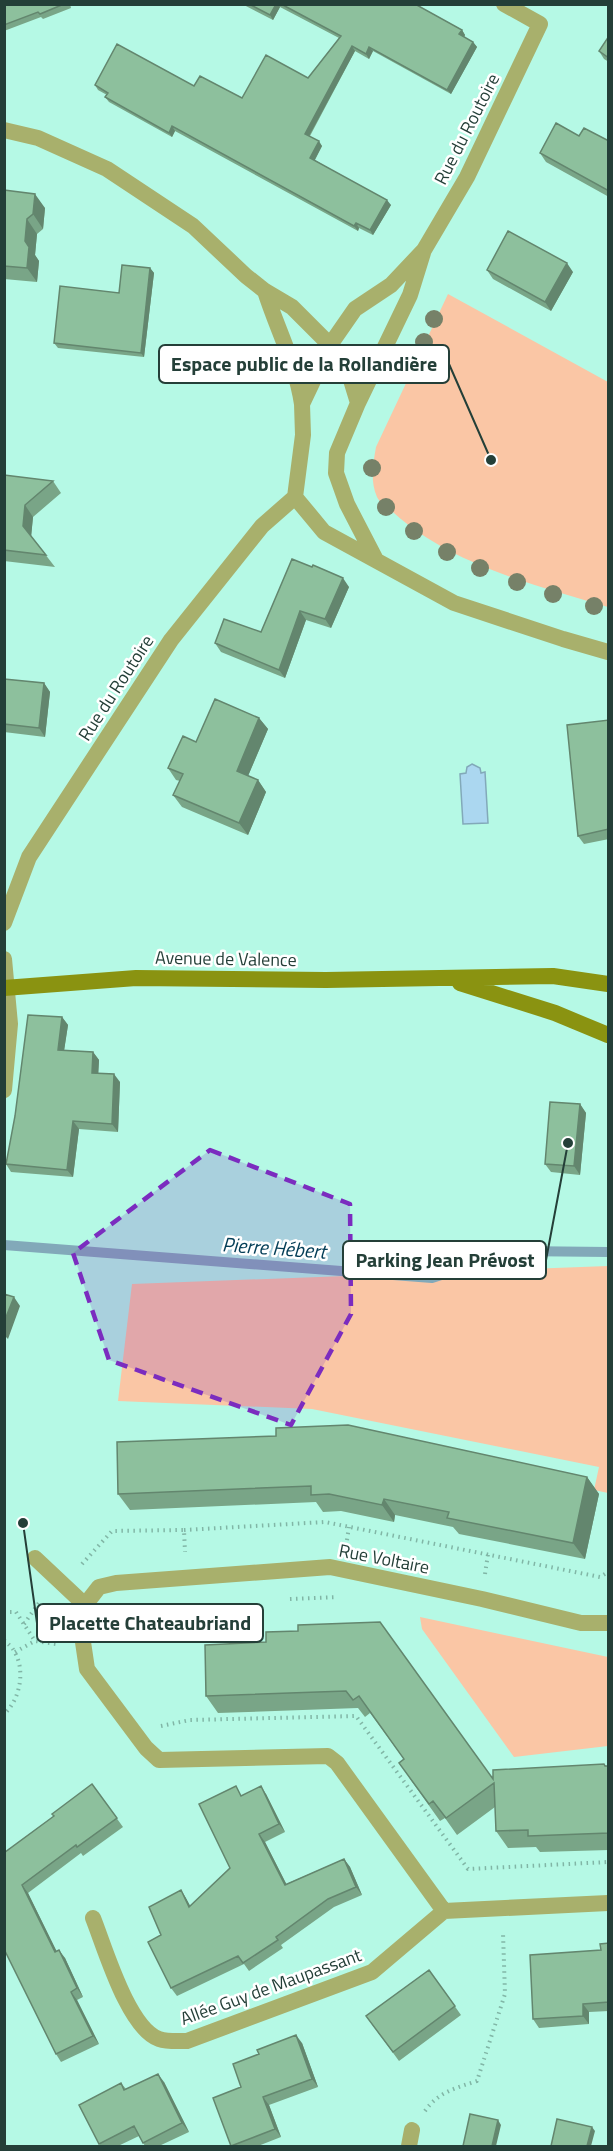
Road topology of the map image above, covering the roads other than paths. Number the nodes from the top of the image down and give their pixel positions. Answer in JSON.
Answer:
{"nodes":[{"id":1,"x":504,"y":4,"type":"edge"},
{"id":2,"x":4,"y":130,"type":"edge"},
{"id":3,"x":424,"y":250,"type":"junction"},
{"id":4,"x":265,"y":291,"type":"junction"},
{"id":5,"x":330,"y":345,"type":"junction"},
{"id":6,"x":358,"y":403,"type":"junction"},
{"id":7,"x":302,"y":404,"type":"junction"},
{"id":8,"x":295,"y":497,"type":"junction"},
{"id":9,"x":376,"y":560,"type":"junction"},
{"id":10,"x":609,"y":652,"type":"edge"},
{"id":11,"x":4,"y":924,"type":"edge"},
{"id":12,"x":4,"y":959,"type":"edge"},
{"id":13,"x":447,"y":979,"type":"junction"},
{"id":14,"x":609,"y":984,"type":"edge"},
{"id":15,"x":6,"y":988,"type":"edge"},
{"id":16,"x":609,"y":1035,"type":"edge"},
{"id":17,"x":4,"y":1090,"type":"edge"},
{"id":18,"x":35,"y":1558,"type":"dead end"},
{"id":19,"x":86,"y":1605,"type":"junction"},
{"id":20,"x":609,"y":1623,"type":"edge"},
{"id":21,"x":609,"y":1903,"type":"edge"},
{"id":22,"x":444,"y":1911,"type":"junction"},
{"id":23,"x":93,"y":1918,"type":"dead end"}],
"edges":[{"from":1,"to":3,"type":"street","name":"Rue du Routoire"},
{"from":2,"to":4,"type":"street"},
{"from":3,"to":5,"type":"street","name":"Rue du Routoire"},
{"from":3,"to":6,"type":"street","name":"Rue du Routoire"},
{"from":4,"to":5,"type":"street"},
{"from":4,"to":7,"type":"street"},
{"from":5,"to":6,"type":"street"},
{"from":5,"to":7,"type":"street","name":"Rue du Routoire"},
{"from":6,"to":9,"type":"street","name":"Rue du Routoire"},
{"from":7,"to":8,"type":"street","name":"Rue du Routoire"},
{"from":8,"to":9,"type":"street"},
{"from":8,"to":11,"type":"street","name":"Rue du Routoire"},
{"from":9,"to":10,"type":"street"},
{"from":12,"to":15,"type":"street"},
{"from":13,"to":14,"type":"main road","name":"Avenue de Valence"},
{"from":13,"to":15,"type":"main road","name":"Avenue de Valence"},
{"from":13,"to":16,"type":"main road","name":"Avenue de Valence"},
{"from":15,"to":17,"type":"street"},
{"from":18,"to":19,"type":"street"},
{"from":19,"to":20,"type":"street","name":"Rue Voltaire"},
{"from":19,"to":22,"type":"street"},
{"from":21,"to":22,"type":"street"},
{"from":22,"to":23,"type":"street","name":"Allée Guy de Maupassant"}]}
